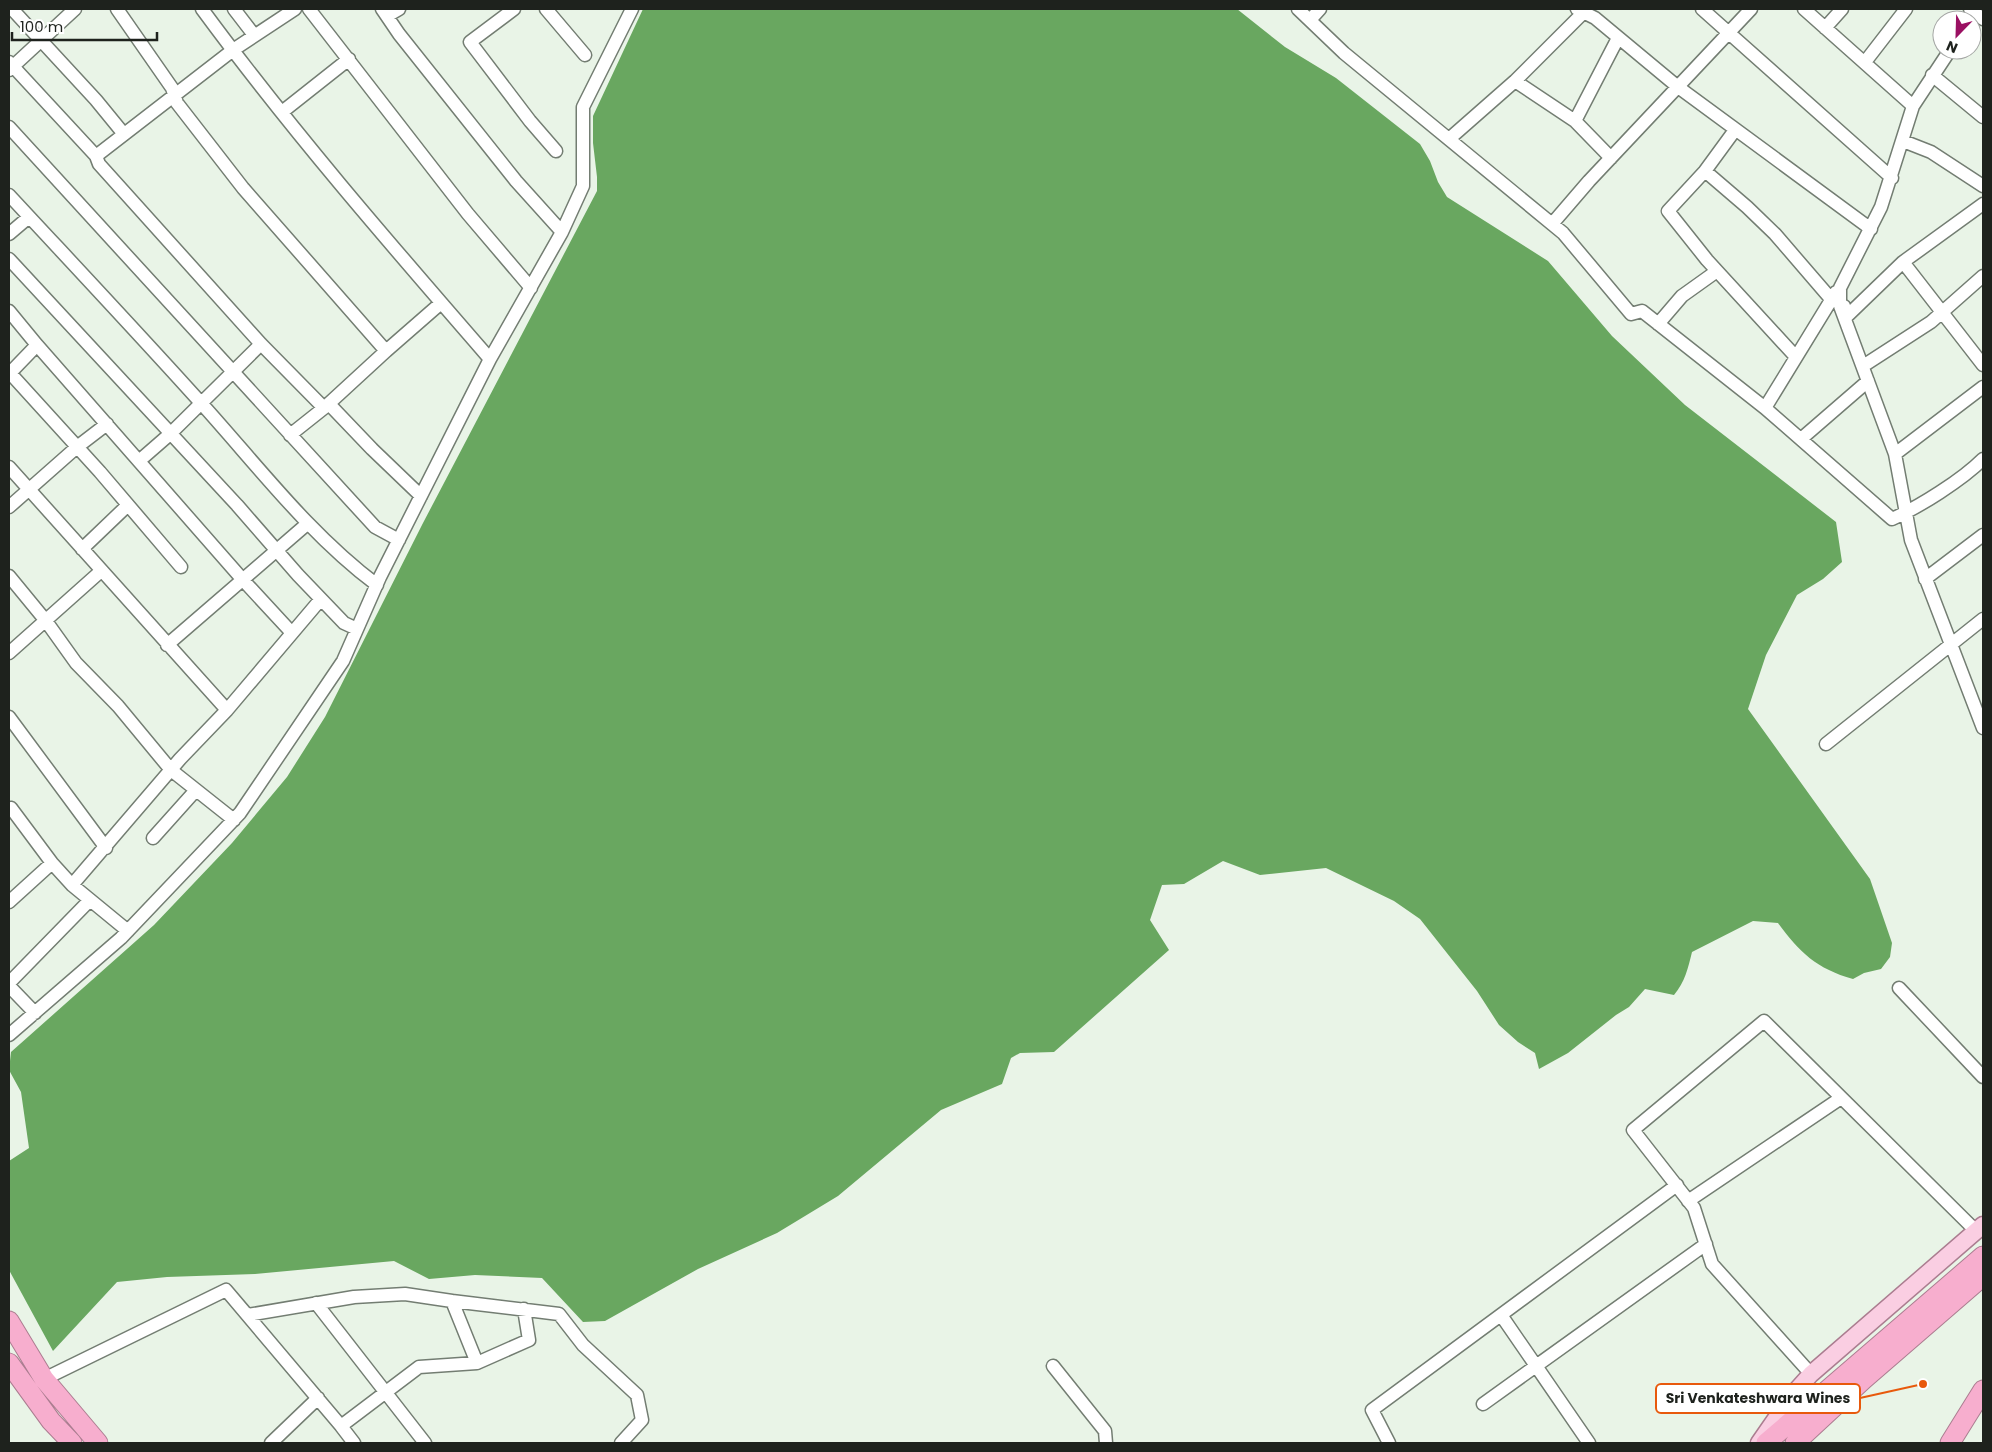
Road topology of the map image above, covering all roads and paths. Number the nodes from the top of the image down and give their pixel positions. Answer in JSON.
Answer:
{"nodes":[{"id":1,"x":12,"y":9,"type":"edge"},
{"id":2,"x":75,"y":9,"type":"edge"},
{"id":3,"x":117,"y":9,"type":"edge"},
{"id":4,"x":202,"y":9,"type":"edge"},
{"id":5,"x":234,"y":9,"type":"edge"},
{"id":6,"x":295,"y":9,"type":"edge"},
{"id":7,"x":309,"y":9,"type":"edge"},
{"id":8,"x":399,"y":9,"type":"edge"},
{"id":9,"x":514,"y":9,"type":"edge"},
{"id":10,"x":546,"y":9,"type":"edge"},
{"id":11,"x":632,"y":9,"type":"edge"},
{"id":12,"x":1298,"y":9,"type":"edge"},
{"id":13,"x":1320,"y":9,"type":"edge"},
{"id":14,"x":1702,"y":9,"type":"edge"},
{"id":15,"x":1751,"y":9,"type":"edge"},
{"id":16,"x":1804,"y":9,"type":"edge"},
{"id":17,"x":1842,"y":9,"type":"edge"},
{"id":18,"x":1906,"y":9,"type":"edge"},
{"id":19,"x":1970,"y":9,"type":"edge"},
{"id":20,"x":1580,"y":11,"type":"edge"},
{"id":21,"x":384,"y":13,"type":"edge"},
{"id":22,"x":1983,"y":19,"type":"edge"},
{"id":23,"x":1310,"y":20,"type":"junction"},
{"id":24,"x":1825,"y":28,"type":"junction"},
{"id":25,"x":1730,"y":33,"type":"junction"},
{"id":26,"x":254,"y":35,"type":"junction"},
{"id":27,"x":1618,"y":38,"type":"junction"},
{"id":28,"x":41,"y":40,"type":"junction"},
{"id":29,"x":233,"y":50,"type":"junction"},
{"id":30,"x":585,"y":55,"type":"dead end"},
{"id":31,"x":349,"y":59,"type":"junction"},
{"id":32,"x":1943,"y":60,"type":"edge"},
{"id":33,"x":1865,"y":62,"type":"junction"},
{"id":34,"x":10,"y":66,"type":"edge"},
{"id":35,"x":1932,"y":75,"type":"junction"},
{"id":36,"x":1515,"y":81,"type":"junction"},
{"id":37,"x":1678,"y":87,"type":"junction"},
{"id":38,"x":174,"y":96,"type":"junction"},
{"id":39,"x":1914,"y":106,"type":"junction"},
{"id":40,"x":282,"y":112,"type":"junction"},
{"id":41,"x":1983,"y":117,"type":"edge"},
{"id":42,"x":1575,"y":121,"type":"junction"},
{"id":43,"x":9,"y":127,"type":"edge"},
{"id":44,"x":1735,"y":130,"type":"junction"},
{"id":45,"x":123,"y":133,"type":"junction"},
{"id":46,"x":1449,"y":139,"type":"junction"},
{"id":47,"x":1903,"y":141,"type":"junction"},
{"id":48,"x":556,"y":151,"type":"dead end"},
{"id":49,"x":96,"y":156,"type":"junction"},
{"id":50,"x":1611,"y":158,"type":"junction"},
{"id":51,"x":1705,"y":171,"type":"junction"},
{"id":52,"x":1892,"y":178,"type":"junction"},
{"id":53,"x":1983,"y":186,"type":"edge"},
{"id":54,"x":9,"y":195,"type":"edge"},
{"id":55,"x":1983,"y":204,"type":"edge"},
{"id":56,"x":29,"y":217,"type":"junction"},
{"id":57,"x":1552,"y":224,"type":"junction"},
{"id":58,"x":1870,"y":229,"type":"junction"},
{"id":59,"x":562,"y":232,"type":"junction"},
{"id":60,"x":9,"y":234,"type":"edge"},
{"id":61,"x":9,"y":260,"type":"edge"},
{"id":62,"x":1903,"y":262,"type":"junction"},
{"id":63,"x":1717,"y":271,"type":"junction"},
{"id":64,"x":1983,"y":276,"type":"edge"},
{"id":65,"x":531,"y":288,"type":"junction"},
{"id":66,"x":1836,"y":302,"type":"junction"},
{"id":67,"x":441,"y":303,"type":"junction"},
{"id":68,"x":1856,"y":308,"type":"junction"},
{"id":69,"x":9,"y":311,"type":"edge"},
{"id":70,"x":1943,"y":312,"type":"junction"},
{"id":71,"x":1845,"y":318,"type":"junction"},
{"id":72,"x":1658,"y":324,"type":"junction"},
{"id":73,"x":261,"y":344,"type":"junction"},
{"id":74,"x":37,"y":345,"type":"junction"},
{"id":75,"x":386,"y":351,"type":"junction"},
{"id":76,"x":1796,"y":357,"type":"junction"},
{"id":77,"x":490,"y":359,"type":"junction"},
{"id":78,"x":1983,"y":365,"type":"edge"},
{"id":79,"x":1863,"y":366,"type":"junction"},
{"id":80,"x":232,"y":371,"type":"junction"},
{"id":81,"x":9,"y":373,"type":"edge"},
{"id":82,"x":1868,"y":381,"type":"junction"},
{"id":83,"x":1983,"y":387,"type":"edge"},
{"id":84,"x":202,"y":403,"type":"junction"},
{"id":85,"x":327,"y":406,"type":"junction"},
{"id":86,"x":1765,"y":408,"type":"junction"},
{"id":87,"x":107,"y":424,"type":"junction"},
{"id":88,"x":170,"y":434,"type":"junction"},
{"id":89,"x":290,"y":435,"type":"junction"},
{"id":90,"x":1801,"y":439,"type":"junction"},
{"id":91,"x":77,"y":447,"type":"junction"},
{"id":92,"x":1894,"y":454,"type":"junction"},
{"id":93,"x":1983,"y":459,"type":"edge"},
{"id":94,"x":139,"y":461,"type":"junction"},
{"id":95,"x":9,"y":467,"type":"edge"},
{"id":96,"x":28,"y":489,"type":"junction"},
{"id":97,"x":421,"y":496,"type":"junction"},
{"id":98,"x":128,"y":505,"type":"junction"},
{"id":99,"x":9,"y":507,"type":"edge"},
{"id":100,"x":1906,"y":513,"type":"junction"},
{"id":101,"x":306,"y":524,"type":"junction"},
{"id":102,"x":1983,"y":535,"type":"edge"},
{"id":103,"x":399,"y":540,"type":"junction"},
{"id":104,"x":82,"y":549,"type":"junction"},
{"id":105,"x":275,"y":550,"type":"junction"},
{"id":106,"x":181,"y":567,"type":"dead end"},
{"id":107,"x":102,"y":571,"type":"junction"},
{"id":108,"x":9,"y":576,"type":"edge"},
{"id":109,"x":1925,"y":579,"type":"junction"},
{"id":110,"x":243,"y":580,"type":"junction"},
{"id":111,"x":377,"y":585,"type":"junction"},
{"id":112,"x":321,"y":599,"type":"junction"},
{"id":113,"x":1983,"y":619,"type":"edge"},
{"id":114,"x":46,"y":621,"type":"junction"},
{"id":115,"x":357,"y":629,"type":"junction"},
{"id":116,"x":292,"y":633,"type":"junction"},
{"id":117,"x":167,"y":645,"type":"junction"},
{"id":118,"x":1951,"y":645,"type":"junction"},
{"id":119,"x":9,"y":653,"type":"edge"},
{"id":120,"x":227,"y":710,"type":"junction"},
{"id":121,"x":9,"y":717,"type":"edge"},
{"id":122,"x":1983,"y":728,"type":"edge"},
{"id":123,"x":1826,"y":744,"type":"dead end"},
{"id":124,"x":171,"y":770,"type":"junction"},
{"id":125,"x":196,"y":790,"type":"junction"},
{"id":126,"x":12,"y":808,"type":"dead end"},
{"id":127,"x":234,"y":820,"type":"junction"},
{"id":128,"x":153,"y":838,"type":"dead end"},
{"id":129,"x":106,"y":848,"type":"junction"},
{"id":130,"x":52,"y":862,"type":"junction"},
{"id":131,"x":72,"y":886,"type":"junction"},
{"id":132,"x":90,"y":900,"type":"junction"},
{"id":133,"x":9,"y":902,"type":"edge"},
{"id":134,"x":128,"y":931,"type":"junction"},
{"id":135,"x":9,"y":984,"type":"edge"},
{"id":136,"x":1900,"y":988,"type":"dead end"},
{"id":137,"x":35,"y":1013,"type":"junction"},
{"id":138,"x":9,"y":1035,"type":"edge"},
{"id":139,"x":1981,"y":1071,"type":"edge"},
{"id":140,"x":1842,"y":1098,"type":"junction"},
{"id":141,"x":1677,"y":1186,"type":"junction"},
{"id":142,"x":1688,"y":1201,"type":"junction"},
{"id":143,"x":1980,"y":1228,"type":"edge"},
{"id":144,"x":1706,"y":1244,"type":"junction"},
{"id":145,"x":1983,"y":1256,"type":"edge"},
{"id":146,"x":1983,"y":1276,"type":"edge"},
{"id":147,"x":1983,"y":1281,"type":"edge"},
{"id":148,"x":1962,"y":1295,"type":"junction"},
{"id":149,"x":452,"y":1301,"type":"junction"},
{"id":150,"x":316,"y":1303,"type":"junction"},
{"id":151,"x":524,"y":1310,"type":"junction"},
{"id":152,"x":248,"y":1315,"type":"junction"},
{"id":153,"x":1501,"y":1315,"type":"junction"},
{"id":154,"x":9,"y":1322,"type":"edge"},
{"id":155,"x":478,"y":1363,"type":"junction"},
{"id":156,"x":9,"y":1364,"type":"edge"},
{"id":157,"x":1537,"y":1365,"type":"junction"},
{"id":158,"x":1054,"y":1366,"type":"dead end"},
{"id":159,"x":1811,"y":1374,"type":"junction"},
{"id":160,"x":44,"y":1379,"type":"junction"},
{"id":161,"x":1983,"y":1390,"type":"edge"},
{"id":162,"x":385,"y":1393,"type":"junction"},
{"id":163,"x":318,"y":1398,"type":"junction"},
{"id":164,"x":1483,"y":1404,"type":"dead end"},
{"id":165,"x":341,"y":1426,"type":"junction"},
{"id":166,"x":72,"y":1443,"type":"edge"},
{"id":167,"x":98,"y":1443,"type":"edge"},
{"id":168,"x":271,"y":1443,"type":"edge"},
{"id":169,"x":354,"y":1443,"type":"edge"},
{"id":170,"x":425,"y":1443,"type":"edge"},
{"id":171,"x":621,"y":1443,"type":"edge"},
{"id":172,"x":1106,"y":1443,"type":"edge"},
{"id":173,"x":1389,"y":1443,"type":"edge"},
{"id":174,"x":1589,"y":1443,"type":"edge"},
{"id":175,"x":1759,"y":1443,"type":"edge"},
{"id":176,"x":1766,"y":1443,"type":"edge"},
{"id":177,"x":1795,"y":1443,"type":"edge"},
{"id":178,"x":1950,"y":1443,"type":"edge"}],
"edges":[{"from":1,"to":28,"type":"street"},
{"from":2,"to":28,"type":"street"},
{"from":3,"to":38,"type":"street"},
{"from":4,"to":29,"type":"street"},
{"from":5,"to":26,"type":"street"},
{"from":6,"to":26,"type":"street"},
{"from":7,"to":31,"type":"street"},
{"from":8,"to":21,"type":"street"},
{"from":9,"to":48,"type":"street"},
{"from":10,"to":30,"type":"street"},
{"from":11,"to":59,"type":"street"},
{"from":12,"to":23,"type":"street"},
{"from":13,"to":23,"type":"street"},
{"from":14,"to":25,"type":"street"},
{"from":15,"to":25,"type":"street"},
{"from":16,"to":24,"type":"street"},
{"from":17,"to":24,"type":"street"},
{"from":18,"to":33,"type":"street"},
{"from":19,"to":22,"type":"street"},
{"from":20,"to":27,"type":"street"},
{"from":20,"to":36,"type":"street"},
{"from":21,"to":59,"type":"street"},
{"from":23,"to":46,"type":"street"},
{"from":24,"to":33,"type":"street"},
{"from":25,"to":37,"type":"street"},
{"from":25,"to":52,"type":"street"},
{"from":26,"to":29,"type":"street"},
{"from":27,"to":37,"type":"street"},
{"from":27,"to":42,"type":"street"},
{"from":28,"to":34,"type":"street"},
{"from":28,"to":45,"type":"street"},
{"from":29,"to":38,"type":"street"},
{"from":29,"to":40,"type":"street"},
{"from":31,"to":40,"type":"street"},
{"from":31,"to":65,"type":"street"},
{"from":32,"to":35,"type":"street"},
{"from":33,"to":39,"type":"street"},
{"from":34,"to":49,"type":"street"},
{"from":35,"to":39,"type":"street"},
{"from":35,"to":41,"type":"street"},
{"from":36,"to":42,"type":"street"},
{"from":36,"to":46,"type":"street"},
{"from":37,"to":44,"type":"street"},
{"from":37,"to":50,"type":"street"},
{"from":38,"to":45,"type":"street"},
{"from":38,"to":75,"type":"street"},
{"from":39,"to":47,"type":"street"},
{"from":40,"to":67,"type":"street"},
{"from":42,"to":50,"type":"street"},
{"from":43,"to":80,"type":"street"},
{"from":44,"to":51,"type":"street"},
{"from":44,"to":58,"type":"street"},
{"from":45,"to":49,"type":"street"},
{"from":46,"to":57,"type":"street"},
{"from":47,"to":52,"type":"street"},
{"from":47,"to":53,"type":"street"},
{"from":49,"to":73,"type":"street"},
{"from":50,"to":57,"type":"street"},
{"from":51,"to":63,"type":"street"},
{"from":51,"to":66,"type":"street"},
{"from":52,"to":58,"type":"street"},
{"from":54,"to":56,"type":"street"},
{"from":55,"to":62,"type":"street"},
{"from":56,"to":60,"type":"street"},
{"from":56,"to":84,"type":"street"},
{"from":57,"to":72,"type":"street"},
{"from":58,"to":66,"type":"street"},
{"from":59,"to":65,"type":"street"},
{"from":61,"to":88,"type":"street"},
{"from":62,"to":68,"type":"street"},
{"from":62,"to":70,"type":"street"},
{"from":63,"to":72,"type":"street"},
{"from":63,"to":76,"type":"street"},
{"from":64,"to":70,"type":"street"},
{"from":65,"to":77,"type":"street"},
{"from":66,"to":68,"type":"street"},
{"from":66,"to":71,"type":"street"},
{"from":66,"to":76,"type":"street"},
{"from":67,"to":75,"type":"street"},
{"from":67,"to":77,"type":"street"},
{"from":68,"to":71,"type":"street"},
{"from":69,"to":74,"type":"street"},
{"from":70,"to":78,"type":"street"},
{"from":70,"to":79,"type":"street"},
{"from":71,"to":79,"type":"street"},
{"from":72,"to":86,"type":"street"},
{"from":73,"to":80,"type":"street"},
{"from":73,"to":85,"type":"street"},
{"from":74,"to":81,"type":"street"},
{"from":74,"to":87,"type":"street"},
{"from":75,"to":85,"type":"street"},
{"from":76,"to":86,"type":"street"},
{"from":77,"to":97,"type":"street"},
{"from":79,"to":82,"type":"street"},
{"from":80,"to":84,"type":"street"},
{"from":80,"to":89,"type":"street"},
{"from":81,"to":91,"type":"street"},
{"from":82,"to":90,"type":"street"},
{"from":82,"to":92,"type":"street"},
{"from":83,"to":92,"type":"street"},
{"from":84,"to":88,"type":"street"},
{"from":84,"to":101,"type":"street"},
{"from":85,"to":89,"type":"street"},
{"from":85,"to":97,"type":"street"},
{"from":86,"to":90,"type":"street"},
{"from":87,"to":91,"type":"street"},
{"from":87,"to":94,"type":"street"},
{"from":88,"to":94,"type":"street"},
{"from":88,"to":105,"type":"street"},
{"from":89,"to":103,"type":"street"},
{"from":90,"to":100,"type":"street"},
{"from":91,"to":96,"type":"street"},
{"from":91,"to":98,"type":"street"},
{"from":92,"to":100,"type":"street"},
{"from":93,"to":100,"type":"street"},
{"from":94,"to":110,"type":"street"},
{"from":95,"to":96,"type":"street"},
{"from":96,"to":99,"type":"street"},
{"from":96,"to":104,"type":"street"},
{"from":97,"to":103,"type":"street"},
{"from":98,"to":104,"type":"street"},
{"from":98,"to":106,"type":"street"},
{"from":100,"to":109,"type":"street"},
{"from":101,"to":105,"type":"street"},
{"from":101,"to":111,"type":"street"},
{"from":102,"to":109,"type":"street"},
{"from":103,"to":111,"type":"street"},
{"from":104,"to":107,"type":"street"},
{"from":105,"to":110,"type":"street"},
{"from":105,"to":112,"type":"street"},
{"from":107,"to":114,"type":"street"},
{"from":107,"to":117,"type":"street"},
{"from":108,"to":114,"type":"street"},
{"from":109,"to":118,"type":"street"},
{"from":110,"to":116,"type":"street"},
{"from":110,"to":117,"type":"street"},
{"from":111,"to":115,"type":"street"},
{"from":112,"to":115,"type":"street"},
{"from":112,"to":116,"type":"street"},
{"from":113,"to":118,"type":"street"},
{"from":114,"to":119,"type":"street"},
{"from":114,"to":124,"type":"street"},
{"from":115,"to":127,"type":"street"},
{"from":116,"to":120,"type":"street"},
{"from":117,"to":120,"type":"street"},
{"from":118,"to":122,"type":"street"},
{"from":118,"to":123,"type":"street"},
{"from":120,"to":124,"type":"street"},
{"from":121,"to":129,"type":"street"},
{"from":124,"to":125,"type":"street"},
{"from":124,"to":129,"type":"street"},
{"from":125,"to":127,"type":"street"},
{"from":125,"to":128,"type":"street"},
{"from":126,"to":130,"type":"street"},
{"from":127,"to":134,"type":"street"},
{"from":129,"to":131,"type":"street"},
{"from":130,"to":131,"type":"street"},
{"from":130,"to":133,"type":"street"},
{"from":131,"to":132,"type":"street"},
{"from":132,"to":134,"type":"street"},
{"from":132,"to":135,"type":"street"},
{"from":134,"to":137,"type":"street"},
{"from":135,"to":137,"type":"street"},
{"from":136,"to":139,"type":"street"},
{"from":137,"to":138,"type":"street"},
{"from":140,"to":141,"type":"street"},
{"from":140,"to":142,"type":"street"},
{"from":140,"to":143,"type":"street"},
{"from":141,"to":142,"type":"street"},
{"from":141,"to":153,"type":"street"},
{"from":142,"to":144,"type":"street"},
{"from":143,"to":159,"type":"main road"},
{"from":144,"to":157,"type":"street"},
{"from":144,"to":159,"type":"street"},
{"from":145,"to":176,"type":"highway"},
{"from":146,"to":148,"type":"highway"},
{"from":147,"to":148,"type":"highway"},
{"from":148,"to":177,"type":"highway"},
{"from":149,"to":150,"type":"street"},
{"from":149,"to":151,"type":"street"},
{"from":149,"to":155,"type":"street"},
{"from":150,"to":152,"type":"street"},
{"from":150,"to":162,"type":"street"},
{"from":151,"to":155,"type":"street"},
{"from":151,"to":171,"type":"street"},
{"from":152,"to":160,"type":"street"},
{"from":152,"to":163,"type":"street"},
{"from":153,"to":157,"type":"street"},
{"from":153,"to":173,"type":"street"},
{"from":154,"to":160,"type":"highway"},
{"from":155,"to":162,"type":"street"},
{"from":156,"to":166,"type":"highway"},
{"from":157,"to":164,"type":"street"},
{"from":157,"to":174,"type":"street"},
{"from":158,"to":172,"type":"street"},
{"from":159,"to":175,"type":"main road"},
{"from":160,"to":167,"type":"highway"},
{"from":161,"to":178,"type":"highway"},
{"from":162,"to":165,"type":"street"},
{"from":162,"to":170,"type":"street"},
{"from":163,"to":165,"type":"street"},
{"from":163,"to":168,"type":"street"},
{"from":165,"to":169,"type":"street"}]}
